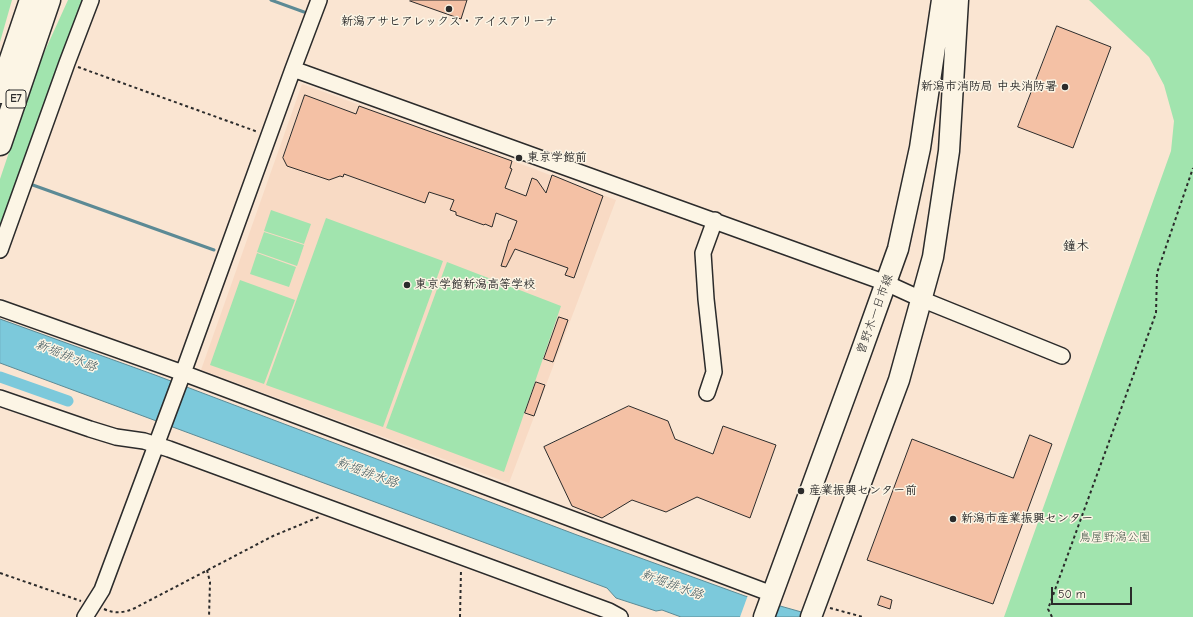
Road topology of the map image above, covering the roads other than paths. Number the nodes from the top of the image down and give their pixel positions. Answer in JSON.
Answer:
{"nodes":[{"id":1,"x":24,"y":0,"type":"edge"},
{"id":2,"x":31,"y":0,"type":"edge"},
{"id":3,"x":49,"y":0,"type":"edge"},
{"id":4,"x":59,"y":0,"type":"edge"},
{"id":5,"x":91,"y":0,"type":"edge"},
{"id":6,"x":319,"y":0,"type":"edge"},
{"id":7,"x":942,"y":0,"type":"edge"},
{"id":8,"x":958,"y":0,"type":"edge"},
{"id":9,"x":31,"y":53,"type":"junction"},
{"id":10,"x":292,"y":68,"type":"junction"},
{"id":11,"x":1,"y":90,"type":"edge"},
{"id":12,"x":0,"y":144,"type":"edge"},
{"id":13,"x":715,"y":220,"type":"junction"},
{"id":14,"x":0,"y":250,"type":"edge"},
{"id":15,"x":886,"y":282,"type":"junction"},
{"id":16,"x":921,"y":299,"type":"junction"},
{"id":17,"x":0,"y":308,"type":"edge"},
{"id":18,"x":1062,"y":356,"type":"dead end"},
{"id":19,"x":181,"y":378,"type":"junction"},
{"id":20,"x":707,"y":393,"type":"dead end"},
{"id":21,"x":0,"y":398,"type":"edge"},
{"id":22,"x":156,"y":445,"type":"junction"},
{"id":23,"x":771,"y":596,"type":"junction"},
{"id":24,"x":813,"y":610,"type":"edge"},
{"id":25,"x":89,"y":611,"type":"edge"},
{"id":26,"x":620,"y":617,"type":"edge"},
{"id":27,"x":764,"y":617,"type":"edge"}],
"edges":[{"from":1,"to":11,"type":"highway"},
{"from":2,"to":11,"type":"highway","number":"E7"},
{"from":3,"to":9,"type":"highway","number":"E7"},
{"from":4,"to":9,"type":"highway"},
{"from":5,"to":14,"type":"street"},
{"from":6,"to":10,"type":"street"},
{"from":7,"to":15,"type":"main road","name":"曽野木一日市線"},
{"from":8,"to":16,"type":"main road"},
{"from":9,"to":12,"type":"highway","number":"E7"},
{"from":10,"to":13,"type":"street"},
{"from":10,"to":19,"type":"street"},
{"from":13,"to":15,"type":"street"},
{"from":13,"to":20,"type":"street"},
{"from":15,"to":16,"type":"street"},
{"from":15,"to":23,"type":"main road","name":"曽野木一日市線"},
{"from":16,"to":18,"type":"street"},
{"from":16,"to":24,"type":"main road"},
{"from":17,"to":19,"type":"street"},
{"from":19,"to":22,"type":"street"},
{"from":19,"to":23,"type":"street"},
{"from":21,"to":22,"type":"street"},
{"from":22,"to":25,"type":"street"},
{"from":22,"to":26,"type":"street"},
{"from":23,"to":27,"type":"main road","name":"曽野木一日市線"}]}
